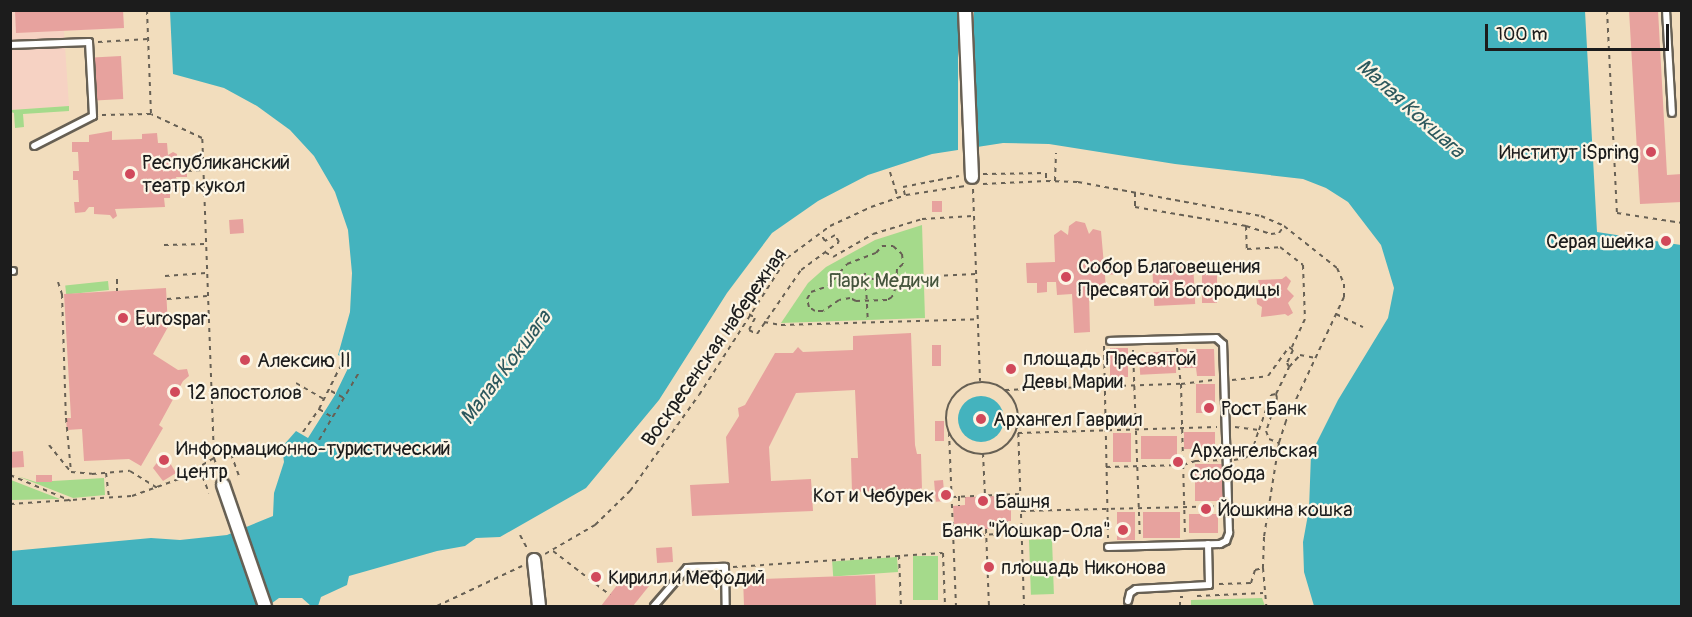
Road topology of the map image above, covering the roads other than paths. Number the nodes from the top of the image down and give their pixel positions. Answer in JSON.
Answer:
{"nodes":[{"id":1,"x":965,"y":10,"type":"edge"},
{"id":2,"x":1666,"y":10,"type":"edge"},
{"id":3,"x":10,"y":45,"type":"edge"},
{"id":4,"x":1672,"y":113,"type":"dead end"},
{"id":5,"x":34,"y":146,"type":"dead end"},
{"id":6,"x":973,"y":175,"type":"road end"},
{"id":7,"x":1110,"y":341,"type":"road end"},
{"id":8,"x":223,"y":485,"type":"dead end"},
{"id":9,"x":1208,"y":544,"type":"junction"},
{"id":10,"x":1108,"y":547,"type":"road end"},
{"id":11,"x":534,"y":560,"type":"road end"},
{"id":12,"x":1128,"y":601,"type":"dead end"},
{"id":13,"x":265,"y":606,"type":"edge"},
{"id":14,"x":539,"y":606,"type":"edge"},
{"id":15,"x":654,"y":606,"type":"edge"},
{"id":16,"x":726,"y":606,"type":"edge"}],
"edges":[{"from":1,"to":6,"type":"street","bridge":true},
{"from":2,"to":4,"type":"lane"},
{"from":3,"to":5,"type":"lane"},
{"from":7,"to":9,"type":"lane"},
{"from":8,"to":13,"type":"street"},
{"from":9,"to":10,"type":"lane"},
{"from":9,"to":12,"type":"lane"},
{"from":11,"to":14,"type":"street"},
{"from":15,"to":16,"type":"lane"}]}
